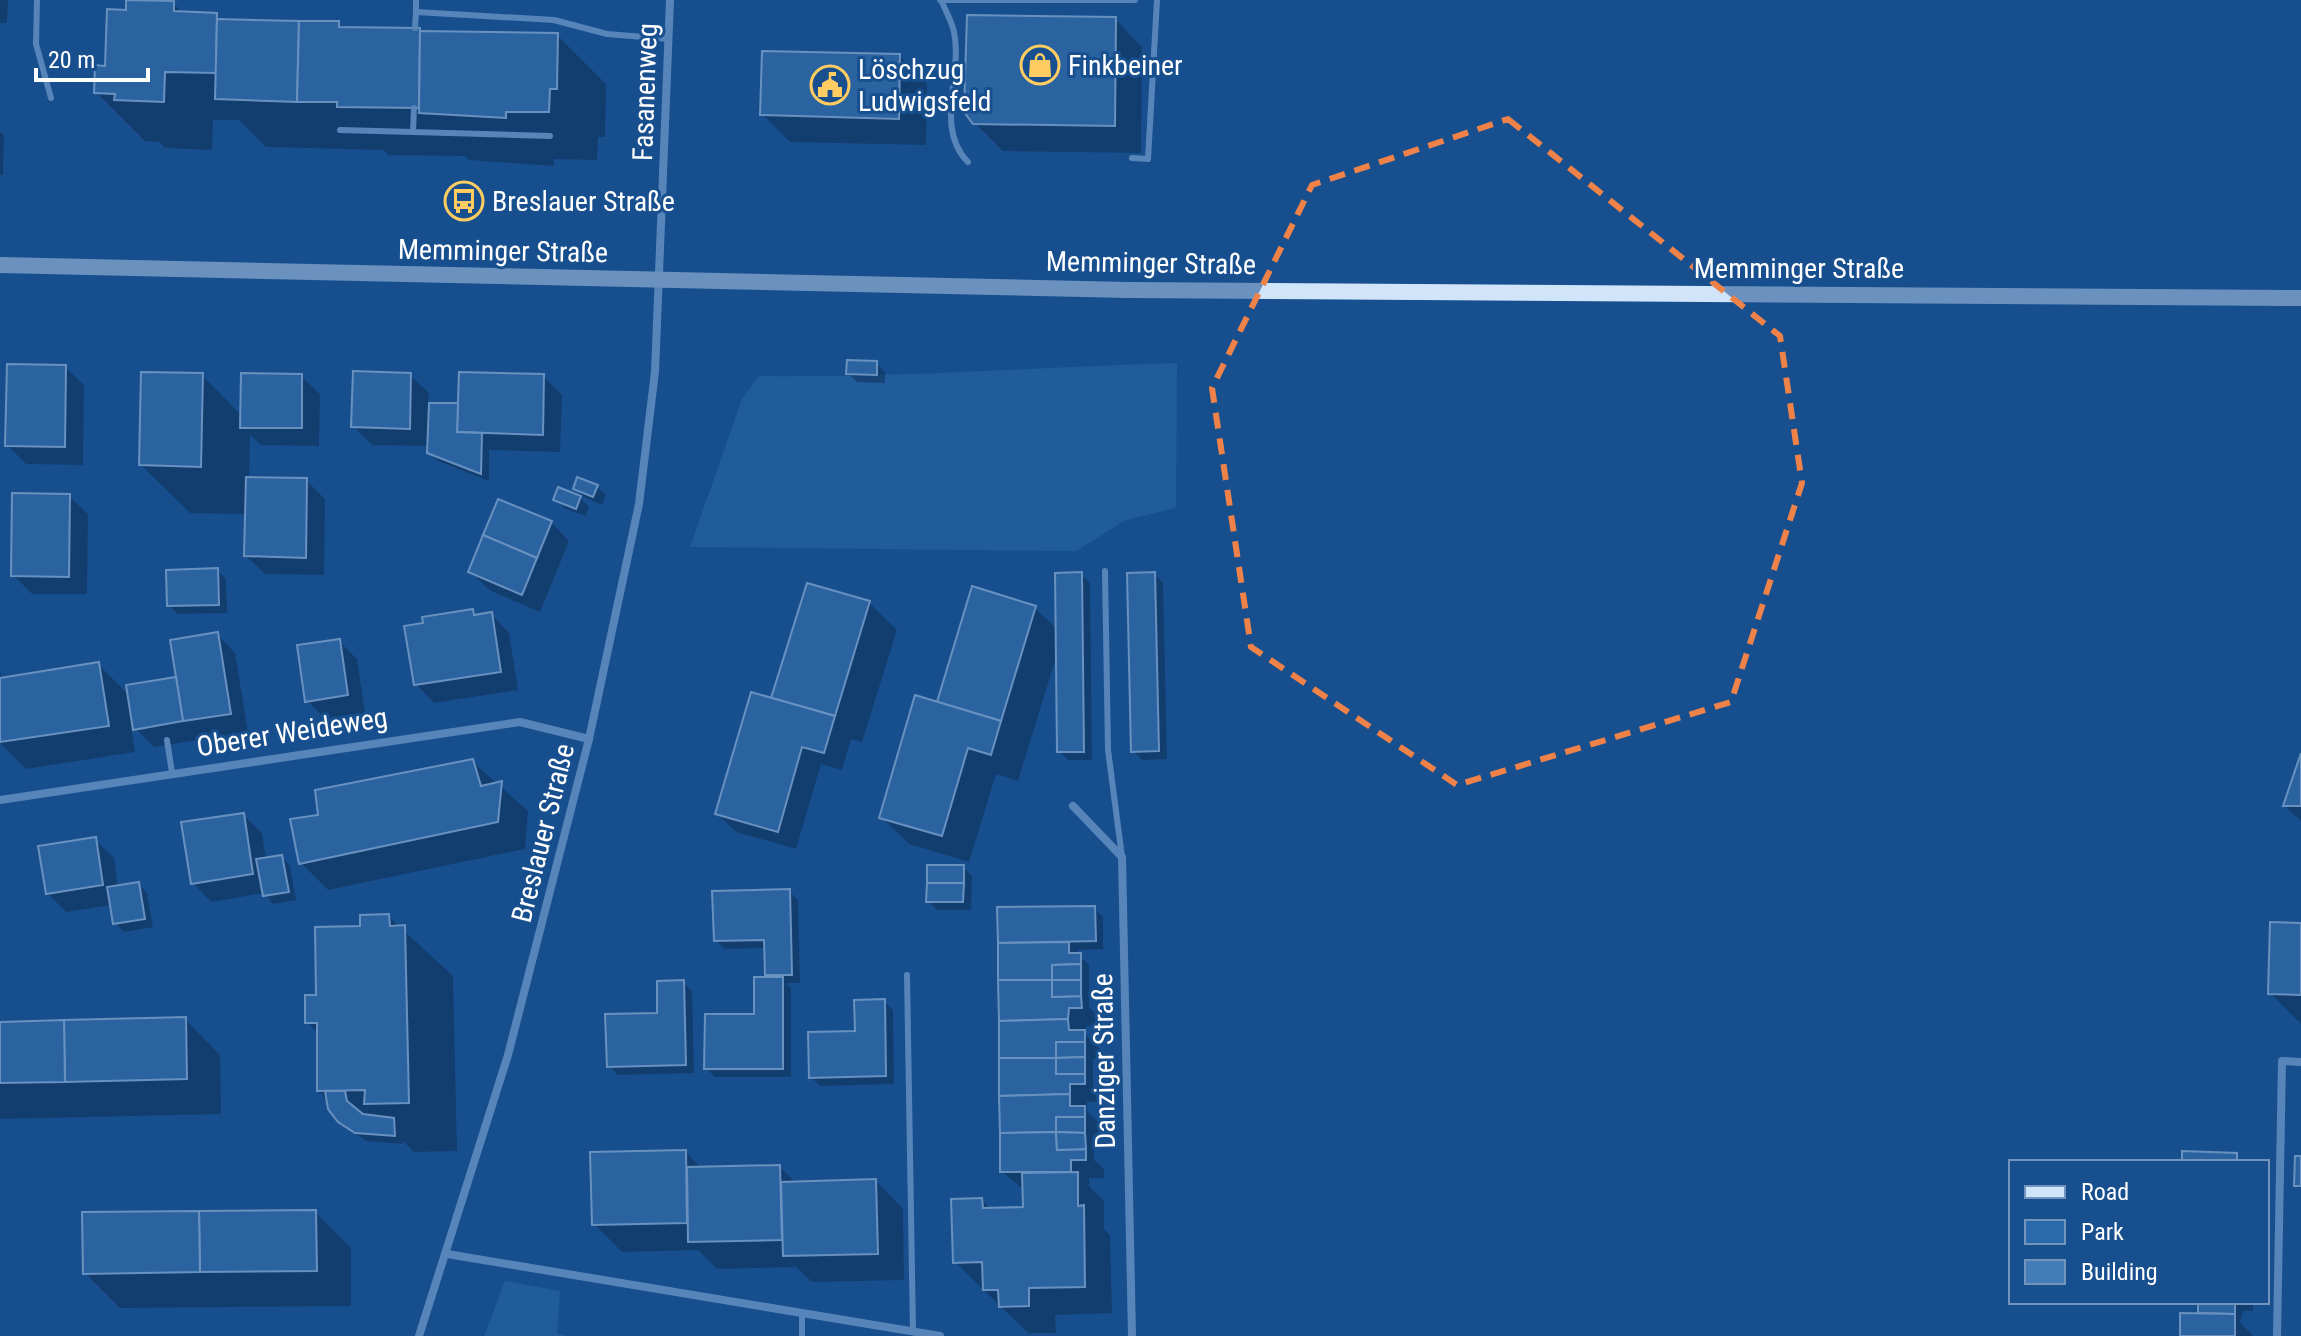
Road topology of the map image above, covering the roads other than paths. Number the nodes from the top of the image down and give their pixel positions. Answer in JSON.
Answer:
{"nodes":[{"id":1,"x":37,"y":0,"type":"edge"},
{"id":2,"x":416,"y":0,"type":"edge"},
{"id":3,"x":670,"y":0,"type":"edge"},
{"id":4,"x":1135,"y":0,"type":"edge"},
{"id":5,"x":1157,"y":0,"type":"edge"},
{"id":6,"x":941,"y":1,"type":"edge"},
{"id":7,"x":416,"y":12,"type":"junction"},
{"id":8,"x":415,"y":28,"type":"dead end"},
{"id":9,"x":669,"y":39,"type":"junction"},
{"id":10,"x":51,"y":98,"type":"dead end"},
{"id":11,"x":414,"y":108,"type":"dead end"},
{"id":12,"x":340,"y":130,"type":"dead end"},
{"id":13,"x":413,"y":132,"type":"junction"},
{"id":14,"x":550,"y":136,"type":"dead end"},
{"id":15,"x":1132,"y":158,"type":"dead end"},
{"id":16,"x":968,"y":162,"type":"dead end"},
{"id":17,"x":0,"y":265,"type":"edge"},
{"id":18,"x":661,"y":281,"type":"junction"},
{"id":19,"x":2301,"y":298,"type":"edge"},
{"id":20,"x":1105,"y":571,"type":"dead end"},
{"id":21,"x":589,"y":739,"type":"junction"},
{"id":22,"x":167,"y":740,"type":"dead end"},
{"id":23,"x":172,"y":773,"type":"junction"},
{"id":24,"x":0,"y":800,"type":"edge"},
{"id":25,"x":1073,"y":806,"type":"dead end"},
{"id":26,"x":1122,"y":857,"type":"junction"},
{"id":27,"x":907,"y":975,"type":"dead end"},
{"id":28,"x":2301,"y":1062,"type":"edge"},
{"id":29,"x":447,"y":1254,"type":"junction"},
{"id":30,"x":802,"y":1313,"type":"junction"},
{"id":31,"x":913,"y":1332,"type":"junction"},
{"id":32,"x":419,"y":1336,"type":"edge"},
{"id":33,"x":802,"y":1336,"type":"edge"},
{"id":34,"x":940,"y":1336,"type":"edge"},
{"id":35,"x":1132,"y":1336,"type":"edge"},
{"id":36,"x":2277,"y":1336,"type":"edge"}],
"edges":[{"from":1,"to":10,"type":"lane"},
{"from":2,"to":7,"type":"lane"},
{"from":3,"to":9,"type":"street","name":"Fasanenweg"},
{"from":4,"to":6,"type":"lane"},
{"from":5,"to":15,"type":"lane"},
{"from":6,"to":16,"type":"lane"},
{"from":7,"to":8,"type":"lane"},
{"from":7,"to":9,"type":"lane"},
{"from":9,"to":18,"type":"street","name":"Fasanenweg"},
{"from":11,"to":13,"type":"lane"},
{"from":12,"to":13,"type":"lane"},
{"from":13,"to":14,"type":"lane"},
{"from":17,"to":18,"type":"main road","name":"Memminger Straße"},
{"from":18,"to":19,"type":"main road","name":"Memminger Straße"},
{"from":18,"to":21,"type":"street","name":"Breslauer Straße"},
{"from":20,"to":26,"type":"lane"},
{"from":21,"to":23,"type":"street","name":"Oberer Weideweg"},
{"from":21,"to":29,"type":"street","name":"Breslauer Straße"},
{"from":22,"to":23,"type":"lane"},
{"from":23,"to":24,"type":"street","name":"Oberer Weideweg"},
{"from":25,"to":26,"type":"street"},
{"from":26,"to":35,"type":"street","name":"Danziger Straße"},
{"from":27,"to":31,"type":"lane"},
{"from":28,"to":36,"type":"street"},
{"from":29,"to":30,"type":"street"},
{"from":29,"to":32,"type":"street","name":"Breslauer Straße"},
{"from":30,"to":31,"type":"street"},
{"from":30,"to":33,"type":"lane"},
{"from":31,"to":34,"type":"street"}]}
